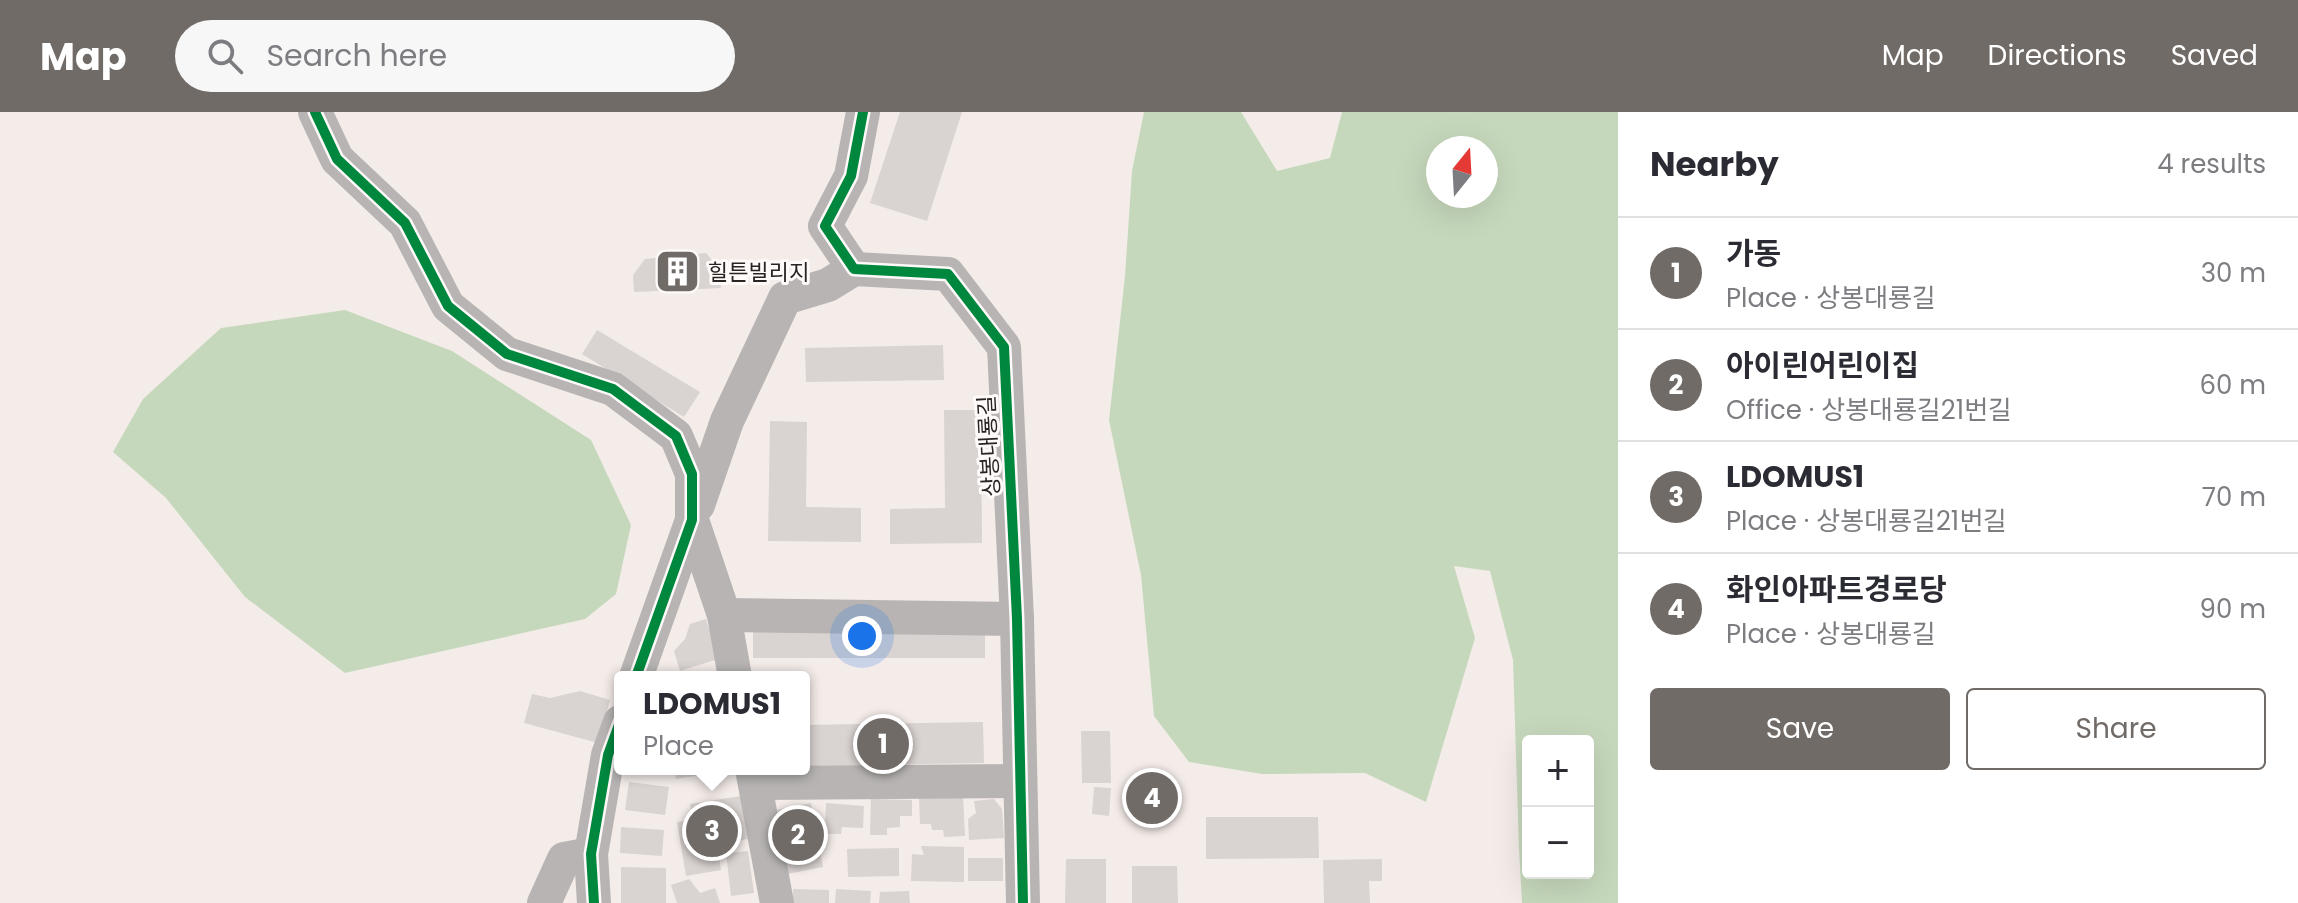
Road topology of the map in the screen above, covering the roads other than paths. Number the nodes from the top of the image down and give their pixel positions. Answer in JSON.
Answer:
{"nodes":[{"id":1,"x":315,"y":112,"type":"edge"},
{"id":2,"x":863,"y":112,"type":"edge"},
{"id":3,"x":854,"y":269,"type":"junction"},
{"id":4,"x":692,"y":520,"type":"junction"},
{"id":5,"x":724,"y":615,"type":"junction"},
{"id":6,"x":1017,"y":619,"type":"junction"},
{"id":7,"x":638,"y":671,"type":"edge"},
{"id":8,"x":734,"y":671,"type":"edge"},
{"id":9,"x":614,"y":738,"type":"edge"},
{"id":10,"x":753,"y":776,"type":"edge"},
{"id":11,"x":1020,"y":781,"type":"junction"},
{"id":12,"x":591,"y":854,"type":"junction"},
{"id":13,"x":544,"y":903,"type":"edge"},
{"id":14,"x":594,"y":903,"type":"edge"},
{"id":15,"x":777,"y":903,"type":"edge"},
{"id":16,"x":1023,"y":903,"type":"edge"}],
"edges":[{"from":1,"to":4,"type":"street"},
{"from":2,"to":3,"type":"street"},
{"from":3,"to":4,"type":"street"},
{"from":3,"to":6,"type":"street","name":"상봉대룡길"},
{"from":4,"to":5,"type":"street"},
{"from":4,"to":7,"type":"street"},
{"from":5,"to":6,"type":"street"},
{"from":5,"to":8,"type":"street"},
{"from":6,"to":11,"type":"street","name":"상봉대룡길"},
{"from":9,"to":12,"type":"street"},
{"from":10,"to":11,"type":"street"},
{"from":10,"to":15,"type":"street"},
{"from":11,"to":16,"type":"street","name":"상봉대룡길"},
{"from":12,"to":13,"type":"street"},
{"from":12,"to":14,"type":"street"}]}
